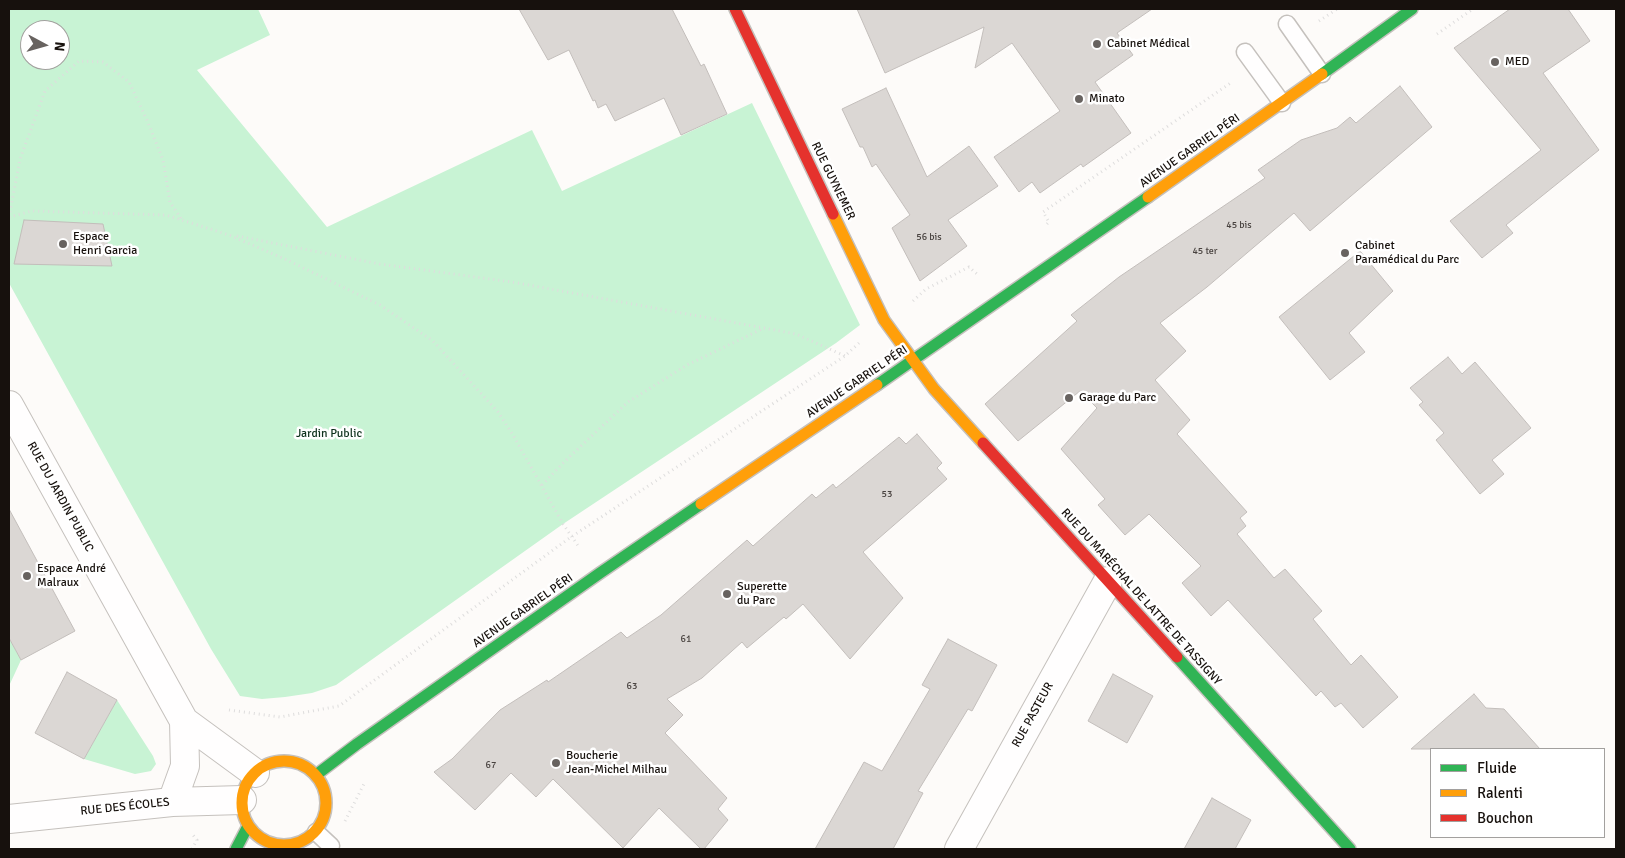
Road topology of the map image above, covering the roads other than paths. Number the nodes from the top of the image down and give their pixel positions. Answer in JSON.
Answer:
{"nodes":[{"id":1,"x":735,"y":9,"type":"edge"},
{"id":2,"x":1412,"y":9,"type":"edge"},
{"id":3,"x":1292,"y":31,"type":"road end"},
{"id":4,"x":1245,"y":52,"type":"dead end"},
{"id":5,"x":1322,"y":74,"type":"junction"},
{"id":6,"x":1282,"y":103,"type":"junction"},
{"id":7,"x":914,"y":360,"type":"junction"},
{"id":8,"x":9,"y":405,"type":"edge"},
{"id":9,"x":1108,"y":581,"type":"junction"},
{"id":10,"x":184,"y":721,"type":"junction"},
{"id":11,"x":255,"y":773,"type":"junction"},
{"id":12,"x":316,"y":775,"type":"junction"},
{"id":13,"x":242,"y":800,"type":"junction"},
{"id":14,"x":172,"y":802,"type":"junction"},
{"id":15,"x":9,"y":818,"type":"edge"},
{"id":16,"x":248,"y":826,"type":"junction"},
{"id":17,"x":316,"y":832,"type":"junction"},
{"id":18,"x":331,"y":846,"type":"dead end"},
{"id":19,"x":236,"y":849,"type":"edge"},
{"id":20,"x":959,"y":849,"type":"edge"},
{"id":21,"x":1350,"y":849,"type":"edge"}],
"edges":[{"from":1,"to":7,"type":"street","name":"RUE GUYNEMER"},
{"from":2,"to":5,"type":"street","name":"AVENUE GABRIEL PÉRI"},
{"from":3,"to":5,"type":"lane"},
{"from":4,"to":6,"type":"lane"},
{"from":5,"to":6,"type":"street","name":"AVENUE GABRIEL PÉRI"},
{"from":6,"to":7,"type":"street","name":"AVENUE GABRIEL PÉRI"},
{"from":7,"to":9,"type":"street","name":"RUE DU MARÉCHAL DE LATTRE DE TASSIGNY"},
{"from":7,"to":12,"type":"street","name":"AVENUE GABRIEL PÉRI"},
{"from":8,"to":10,"type":"street","name":"RUE DU JARDIN PUBLIC"},
{"from":9,"to":20,"type":"street","name":"RUE PASTEUR"},
{"from":9,"to":21,"type":"street","name":"RUE DU MARÉCHAL DE LATTRE DE TASSIGNY"},
{"from":10,"to":11,"type":"street","name":"RUE DU JARDIN PUBLIC"},
{"from":10,"to":14,"type":"street","name":"RUE DU JARDIN PUBLIC"},
{"from":11,"to":12,"type":"street"},
{"from":11,"to":13,"type":"street"},
{"from":12,"to":17,"type":"street"},
{"from":13,"to":14,"type":"street","name":"RUE DES ÉCOLES"},
{"from":13,"to":16,"type":"street"},
{"from":14,"to":15,"type":"street","name":"RUE DES ÉCOLES"},
{"from":16,"to":17,"type":"street"},
{"from":16,"to":19,"type":"street"},
{"from":17,"to":18,"type":"lane"}]}
